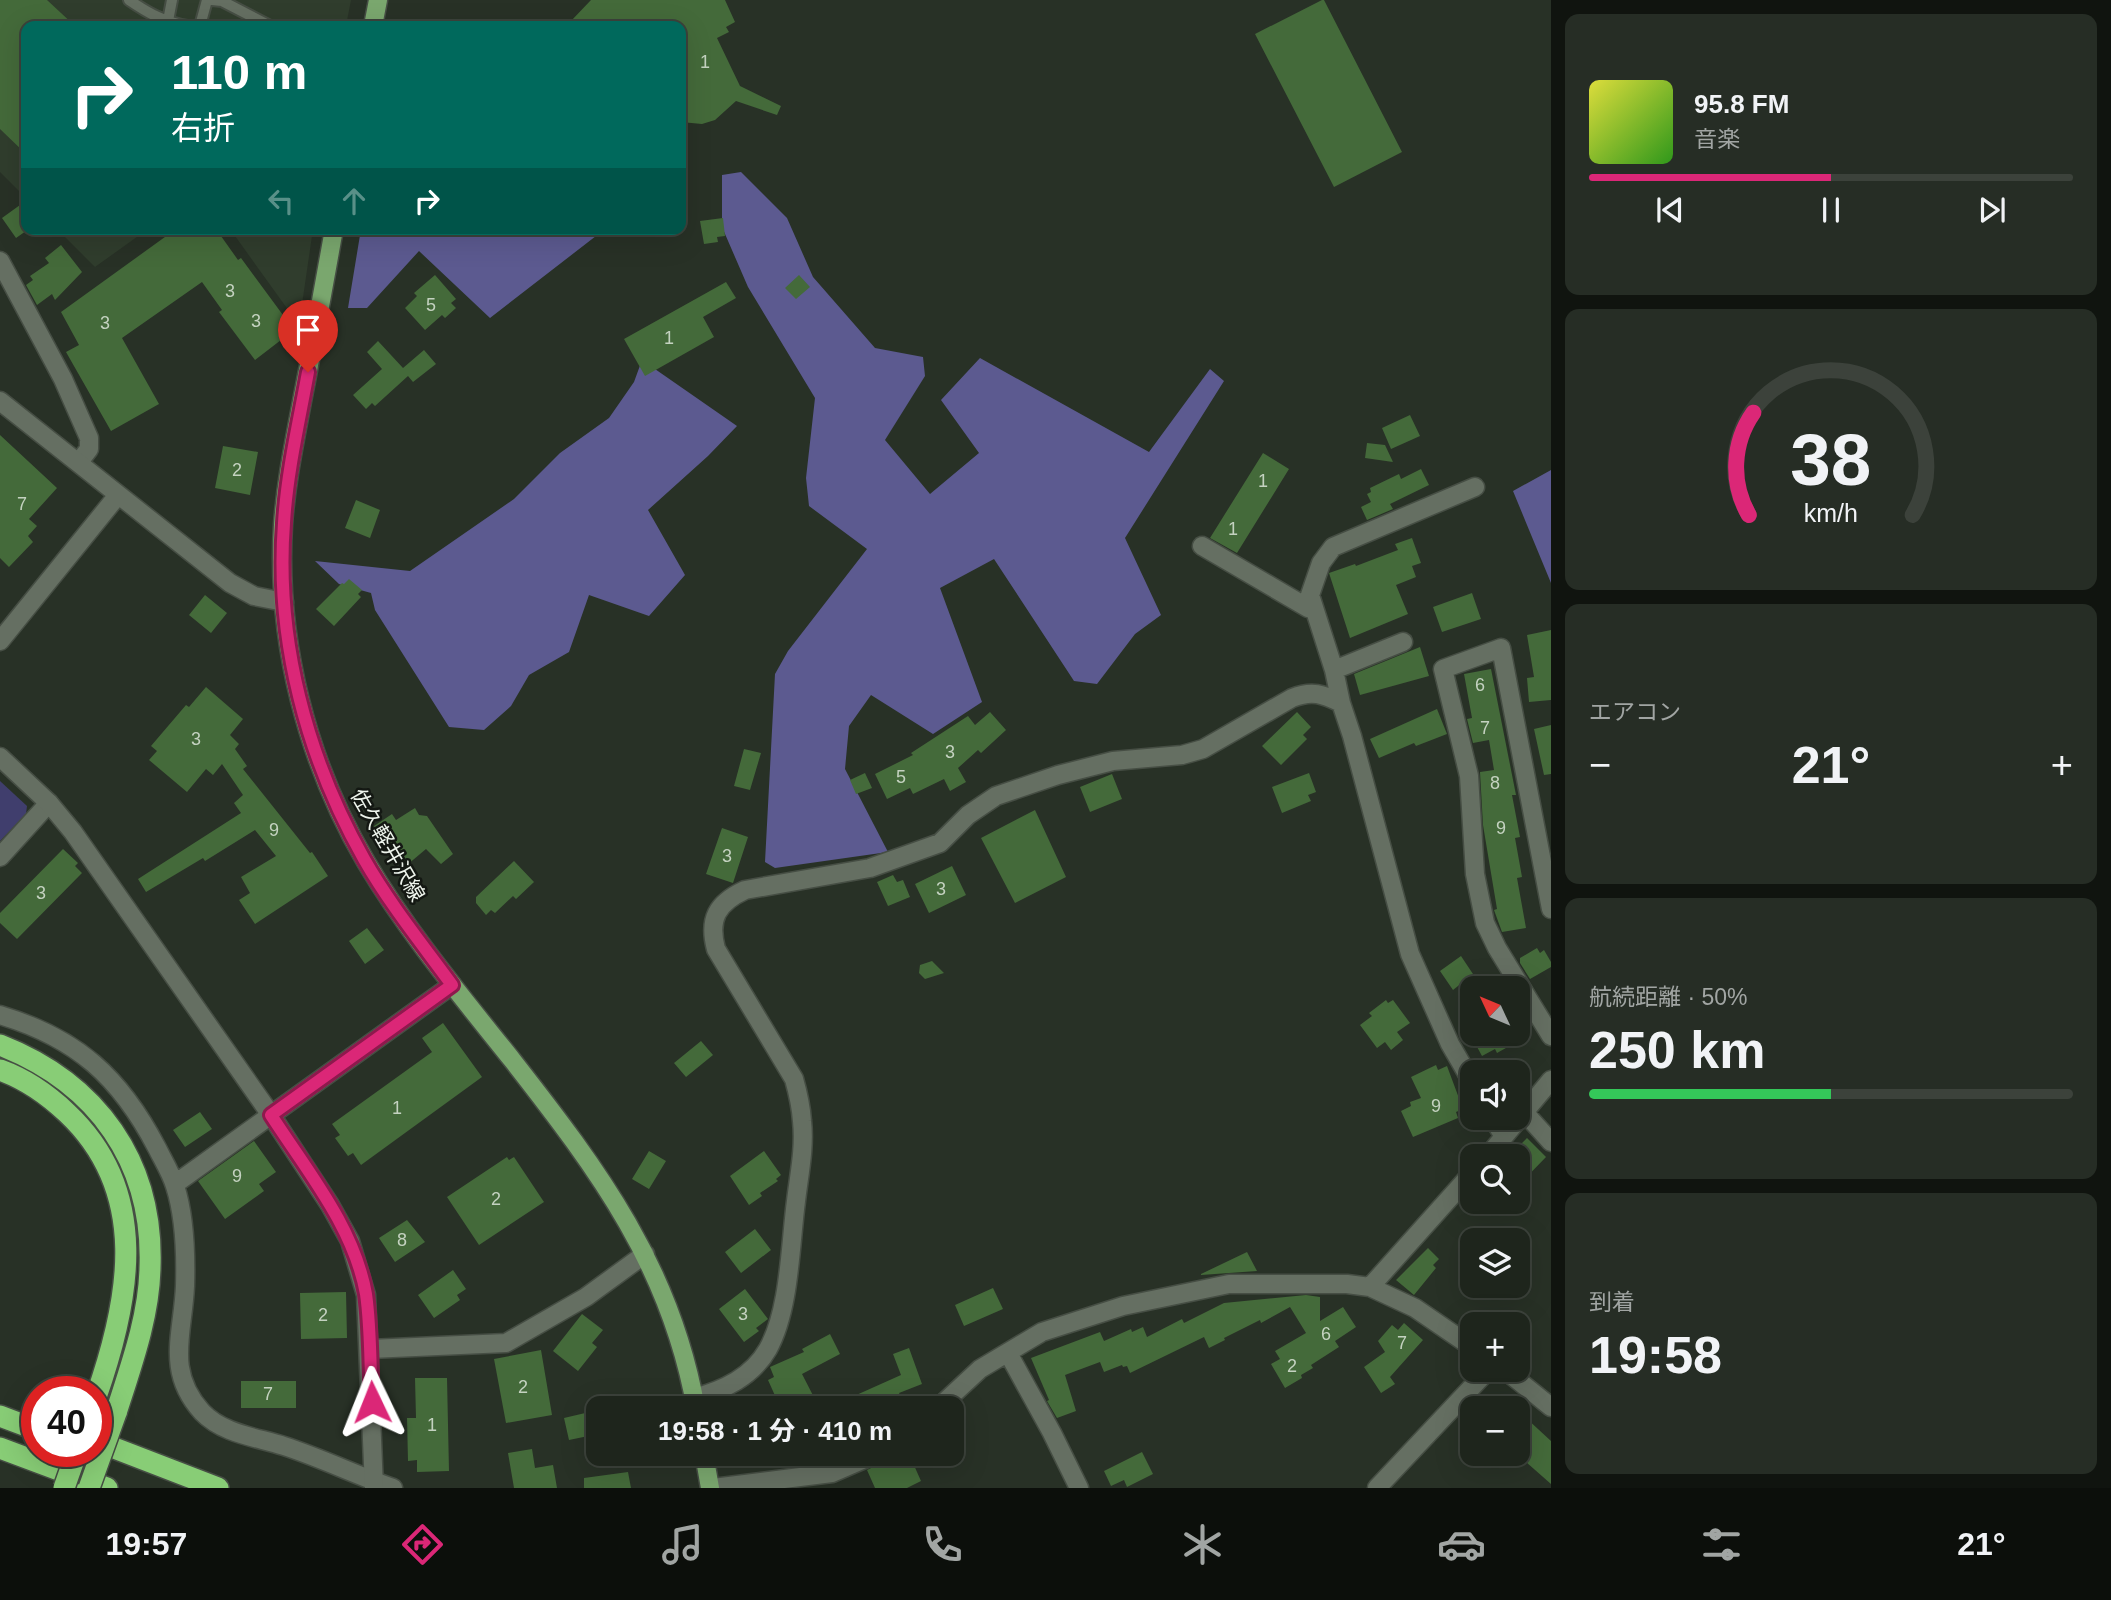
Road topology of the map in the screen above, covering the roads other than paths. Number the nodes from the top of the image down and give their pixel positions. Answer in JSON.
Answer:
{"nodes":[{"id":1,"x":129,"y":0,"type":"edge"},
{"id":2,"x":172,"y":0,"type":"edge"},
{"id":3,"x":209,"y":0,"type":"edge"},
{"id":4,"x":378,"y":0,"type":"edge"},
{"id":5,"x":161,"y":21,"type":"edge"},
{"id":6,"x":168,"y":21,"type":"edge"},
{"id":7,"x":202,"y":21,"type":"edge"},
{"id":8,"x":260,"y":21,"type":"edge"},
{"id":9,"x":374,"y":21,"type":"edge"},
{"id":10,"x":333,"y":235,"type":"edge"},
{"id":11,"x":0,"y":261,"type":"edge"},
{"id":12,"x":1,"y":403,"type":"edge"},
{"id":13,"x":79,"y":462,"type":"junction"},
{"id":14,"x":1475,"y":487,"type":"dead end"},
{"id":15,"x":118,"y":495,"type":"junction"},
{"id":16,"x":1202,"y":546,"type":"dead end"},
{"id":17,"x":284,"y":602,"type":"junction"},
{"id":18,"x":1314,"y":609,"type":"junction"},
{"id":19,"x":0,"y":640,"type":"edge"},
{"id":20,"x":1403,"y":642,"type":"dead end"},
{"id":21,"x":1334,"y":670,"type":"junction"},
{"id":22,"x":1341,"y":703,"type":"junction"},
{"id":23,"x":0,"y":757,"type":"edge"},
{"id":24,"x":50,"y":803,"type":"junction"},
{"id":25,"x":0,"y":857,"type":"edge"},
{"id":26,"x":1551,"y":909,"type":"edge"},
{"id":27,"x":452,"y":985,"type":"junction"},
{"id":28,"x":0,"y":1016,"type":"edge"},
{"id":29,"x":1551,"y":1037,"type":"edge"},
{"id":30,"x":0,"y":1045,"type":"edge"},
{"id":31,"x":1460,"y":1061,"type":"edge"},
{"id":32,"x":0,"y":1070,"type":"edge"},
{"id":33,"x":1551,"y":1080,"type":"edge"},
{"id":34,"x":1530,"y":1105,"type":"edge"},
{"id":35,"x":271,"y":1115,"type":"junction"},
{"id":36,"x":1530,"y":1119,"type":"edge"},
{"id":37,"x":1500,"y":1130,"type":"edge"},
{"id":38,"x":1510,"y":1130,"type":"edge"},
{"id":39,"x":1504,"y":1137,"type":"junction"},
{"id":40,"x":1551,"y":1142,"type":"edge"},
{"id":41,"x":1498,"y":1144,"type":"edge"},
{"id":42,"x":175,"y":1184,"type":"junction"},
{"id":43,"x":1460,"y":1186,"type":"edge"},
{"id":44,"x":645,"y":1254,"type":"junction"},
{"id":45,"x":1370,"y":1287,"type":"junction"},
{"id":46,"x":1460,"y":1339,"type":"edge"},
{"id":47,"x":370,"y":1349,"type":"junction"},
{"id":48,"x":1008,"y":1353,"type":"junction"},
{"id":49,"x":103,"y":1376,"type":"edge"},
{"id":50,"x":1477,"y":1382,"type":"edge"},
{"id":51,"x":1520,"y":1382,"type":"edge"},
{"id":52,"x":693,"y":1396,"type":"edge"},
{"id":53,"x":710,"y":1396,"type":"edge"},
{"id":54,"x":951,"y":1396,"type":"edge"},
{"id":55,"x":0,"y":1404,"type":"edge"},
{"id":56,"x":1551,"y":1407,"type":"edge"},
{"id":57,"x":21,"y":1412,"type":"edge"},
{"id":58,"x":0,"y":1416,"type":"edge"},
{"id":59,"x":21,"y":1424,"type":"edge"},
{"id":60,"x":112,"y":1447,"type":"edge"},
{"id":61,"x":0,"y":1448,"type":"edge"},
{"id":62,"x":112,"y":1458,"type":"edge"},
{"id":63,"x":707,"y":1466,"type":"edge"},
{"id":64,"x":847,"y":1466,"type":"edge"},
{"id":65,"x":71,"y":1467,"type":"edge"},
{"id":66,"x":374,"y":1485,"type":"edge"},
{"id":67,"x":64,"y":1488,"type":"edge"},
{"id":68,"x":89,"y":1488,"type":"edge"},
{"id":69,"x":107,"y":1488,"type":"edge"},
{"id":70,"x":194,"y":1488,"type":"edge"},
{"id":71,"x":218,"y":1488,"type":"edge"},
{"id":72,"x":393,"y":1488,"type":"edge"},
{"id":73,"x":712,"y":1488,"type":"edge"},
{"id":74,"x":1079,"y":1488,"type":"edge"},
{"id":75,"x":1377,"y":1488,"type":"edge"}],
"edges":[{"from":1,"to":5,"type":"lane"},
{"from":2,"to":6,"type":"lane"},
{"from":3,"to":7,"type":"lane"},
{"from":3,"to":8,"type":"lane"},
{"from":4,"to":9,"type":"main road"},
{"from":10,"to":17,"type":"main road","name":"佐久軽井沢線"},
{"from":11,"to":13,"type":"street"},
{"from":12,"to":13,"type":"street"},
{"from":13,"to":15,"type":"street"},
{"from":14,"to":18,"type":"street"},
{"from":15,"to":17,"type":"street"},
{"from":15,"to":19,"type":"street"},
{"from":16,"to":18,"type":"street"},
{"from":17,"to":27,"type":"main road","name":"佐久軽井沢線"},
{"from":18,"to":21,"type":"street"},
{"from":20,"to":21,"type":"street"},
{"from":21,"to":22,"type":"street"},
{"from":22,"to":31,"type":"street"},
{"from":22,"to":53,"type":"street"},
{"from":23,"to":24,"type":"street"},
{"from":24,"to":25,"type":"street"},
{"from":24,"to":35,"type":"street"},
{"from":26,"to":29,"type":"street"},
{"from":27,"to":35,"type":"street"},
{"from":27,"to":44,"type":"main road","name":"佐久軽井沢線"},
{"from":28,"to":42,"type":"street"},
{"from":30,"to":68,"type":"highway","bridge":true},
{"from":32,"to":49,"type":"highway"},
{"from":33,"to":34,"type":"street"},
{"from":35,"to":42,"type":"street"},
{"from":35,"to":47,"type":"street"},
{"from":36,"to":40,"type":"street"},
{"from":37,"to":39,"type":"street"},
{"from":38,"to":39,"type":"street"},
{"from":39,"to":41,"type":"street"},
{"from":42,"to":66,"type":"street"},
{"from":43,"to":45,"type":"street"},
{"from":44,"to":47,"type":"street"},
{"from":44,"to":52,"type":"main road","name":"佐久軽井沢線"},
{"from":45,"to":46,"type":"street"},
{"from":45,"to":48,"type":"street"},
{"from":47,"to":66,"type":"street"},
{"from":48,"to":54,"type":"street"},
{"from":48,"to":74,"type":"street"},
{"from":50,"to":75,"type":"street"},
{"from":51,"to":56,"type":"street"},
{"from":55,"to":57,"type":"highway"},
{"from":58,"to":59,"type":"highway"},
{"from":60,"to":71,"type":"highway"},
{"from":61,"to":69,"type":"highway"},
{"from":62,"to":70,"type":"highway"},
{"from":63,"to":73,"type":"main road"},
{"from":64,"to":73,"type":"street"},
{"from":65,"to":67,"type":"highway","bridge":true},
{"from":66,"to":72,"type":"street"}]}
